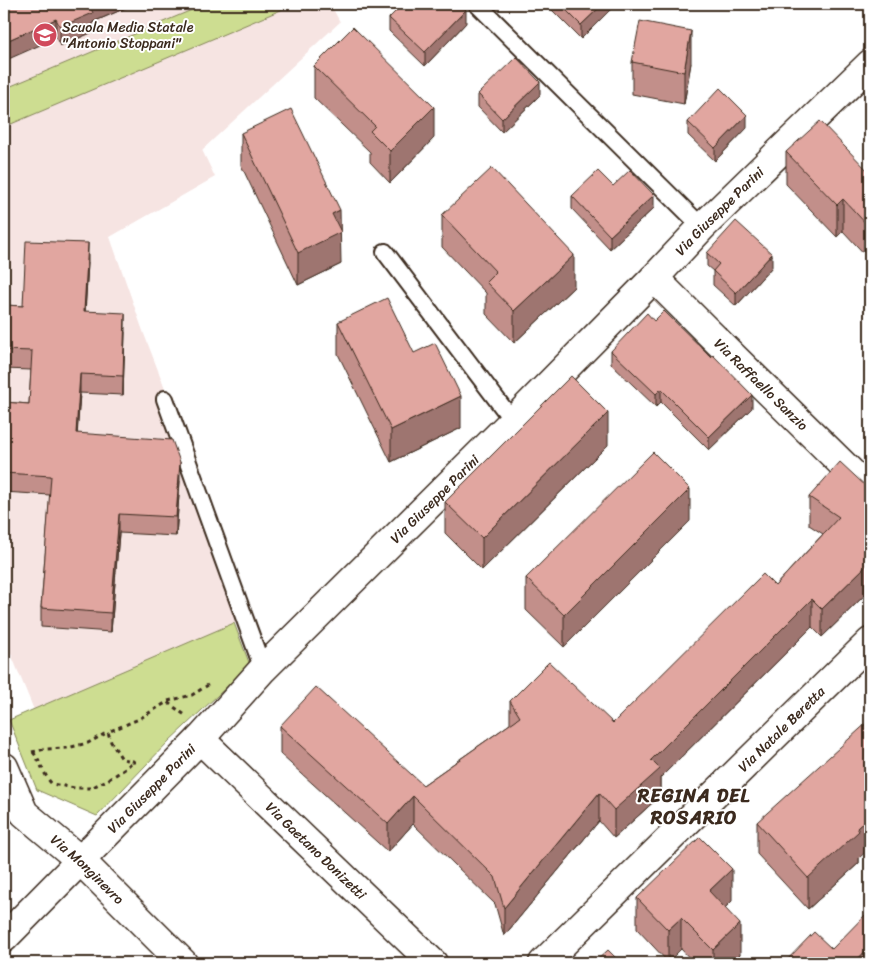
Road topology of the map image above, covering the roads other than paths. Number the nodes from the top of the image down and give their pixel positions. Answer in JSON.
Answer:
{"nodes":[{"id":1,"x":476,"y":4,"type":"edge"},
{"id":2,"x":870,"y":64,"type":"edge"},
{"id":3,"x":702,"y":227,"type":"junction"},
{"id":4,"x":385,"y":252,"type":"dead end"},
{"id":5,"x":654,"y":278,"type":"junction"},
{"id":6,"x":165,"y":398,"type":"dead end"},
{"id":7,"x":513,"y":420,"type":"junction"},
{"id":8,"x":870,"y":491,"type":"edge"},
{"id":9,"x":870,"y":642,"type":"edge"},
{"id":10,"x":263,"y":669,"type":"junction"},
{"id":11,"x":195,"y":730,"type":"junction"},
{"id":12,"x":14,"y":761,"type":"edge"},
{"id":13,"x":81,"y":860,"type":"junction"},
{"id":14,"x":4,"y":938,"type":"edge"},
{"id":15,"x":183,"y":963,"type":"edge"},
{"id":16,"x":432,"y":963,"type":"edge"},
{"id":17,"x":543,"y":963,"type":"edge"}],
"edges":[{"from":1,"to":3,"type":"lane"},
{"from":2,"to":3,"type":"street","name":"Via Giuseppe Parini"},
{"from":3,"to":5,"type":"street","name":"Via Giuseppe Parini"},
{"from":4,"to":7,"type":"lane"},
{"from":5,"to":7,"type":"street","name":"Via Giuseppe Parini"},
{"from":5,"to":8,"type":"street","name":"Via Raffaello Sanzio"},
{"from":6,"to":10,"type":"lane"},
{"from":7,"to":10,"type":"street","name":"Via Giuseppe Parini"},
{"from":9,"to":17,"type":"street","name":"Via Natale Beretta"},
{"from":10,"to":11,"type":"street","name":"Via Giuseppe Parini"},
{"from":11,"to":13,"type":"street","name":"Via Giuseppe Parini"},
{"from":11,"to":16,"type":"street","name":"Via Gaetano Donizetti"},
{"from":12,"to":13,"type":"street","name":"Via Monginevro"},
{"from":13,"to":14,"type":"street","name":"Via Giuseppe Parini"},
{"from":13,"to":15,"type":"street","name":"Via Monginevro"}]}
